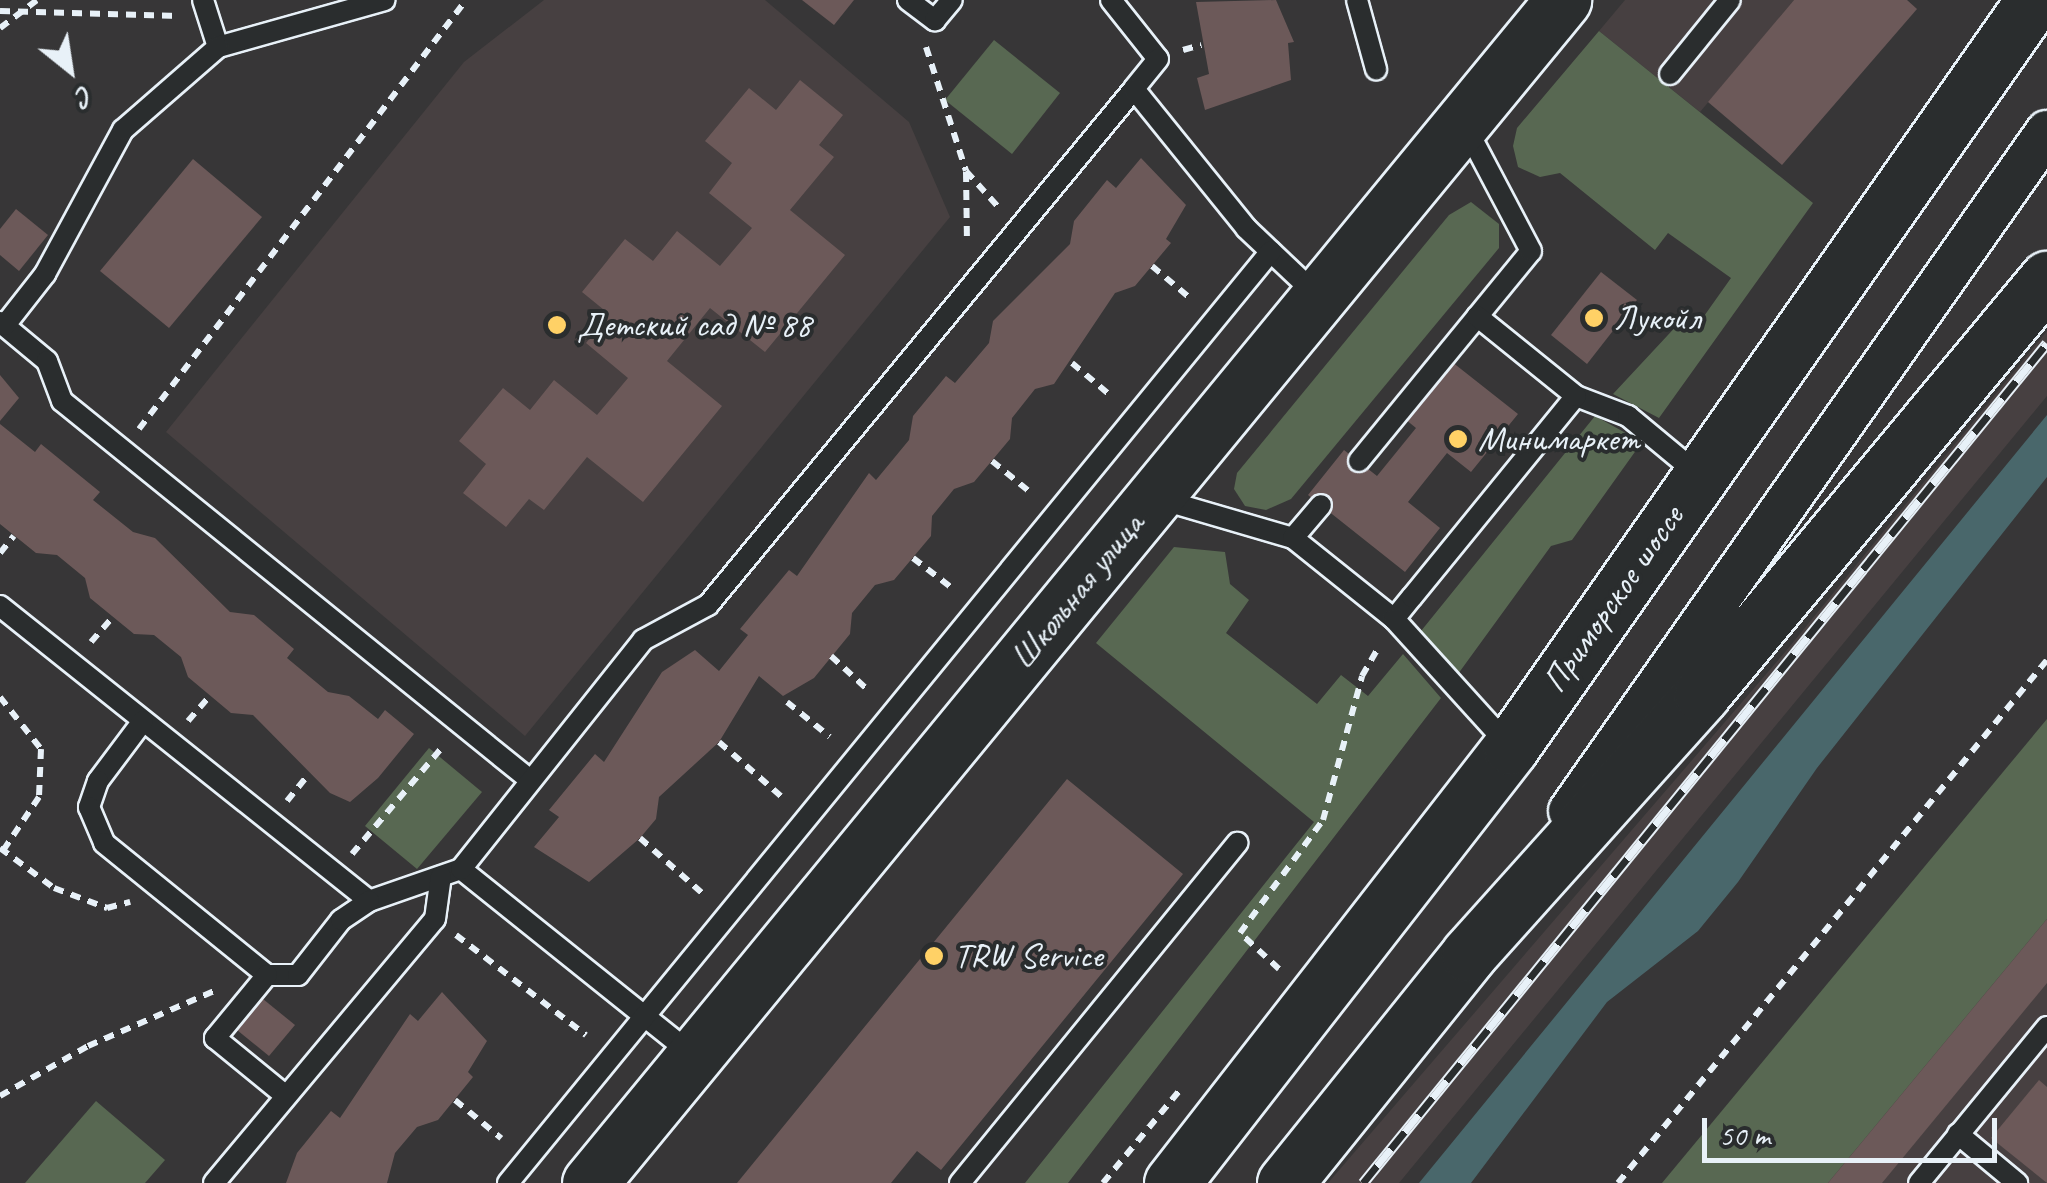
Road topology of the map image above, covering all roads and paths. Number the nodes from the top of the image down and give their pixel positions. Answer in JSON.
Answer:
{"nodes":[{"id":1,"x":37,"y":0,"type":"edge"},
{"id":2,"x":202,"y":0,"type":"edge"},
{"id":3,"x":385,"y":0,"type":"edge"},
{"id":4,"x":466,"y":0,"type":"edge"},
{"id":5,"x":908,"y":0,"type":"edge"},
{"id":6,"x":952,"y":0,"type":"edge"},
{"id":7,"x":1111,"y":0,"type":"edge"},
{"id":8,"x":1357,"y":0,"type":"edge"},
{"id":9,"x":1564,"y":0,"type":"edge"},
{"id":10,"x":1730,"y":0,"type":"edge"},
{"id":11,"x":2034,"y":0,"type":"edge"},
{"id":12,"x":0,"y":11,"type":"edge"},
{"id":13,"x":21,"y":12,"type":"junction"},
{"id":14,"x":211,"y":26,"type":"junction"},
{"id":15,"x":0,"y":28,"type":"edge"},
{"id":16,"x":922,"y":36,"type":"dead end"},
{"id":17,"x":218,"y":47,"type":"junction"},
{"id":18,"x":1376,"y":70,"type":"dead end"},
{"id":19,"x":1670,"y":74,"type":"dead end"},
{"id":20,"x":1134,"y":89,"type":"junction"},
{"id":21,"x":1463,"y":122,"type":"junction"},
{"id":22,"x":2047,"y":132,"type":"edge"},
{"id":23,"x":966,"y":170,"type":"junction"},
{"id":24,"x":1018,"y":230,"type":"junction"},
{"id":25,"x":1271,"y":251,"type":"junction"},
{"id":26,"x":1152,"y":266,"type":"dead end"},
{"id":27,"x":2047,"y":279,"type":"edge"},
{"id":28,"x":967,"y":291,"type":"junction"},
{"id":29,"x":1319,"y":297,"type":"junction"},
{"id":30,"x":1190,"y":298,"type":"dead end"},
{"id":31,"x":1477,"y":316,"type":"junction"},
{"id":32,"x":2,"y":324,"type":"edge"},
{"id":33,"x":1072,"y":363,"type":"dead end"},
{"id":34,"x":1110,"y":394,"type":"dead end"},
{"id":35,"x":1576,"y":396,"type":"junction"},
{"id":36,"x":123,"y":450,"type":"junction"},
{"id":37,"x":992,"y":462,"type":"dead end"},
{"id":38,"x":1359,"y":462,"type":"dead end"},
{"id":39,"x":1699,"y":475,"type":"junction"},
{"id":40,"x":1030,"y":492,"type":"dead end"},
{"id":41,"x":1154,"y":497,"type":"junction"},
{"id":42,"x":1321,"y":505,"type":"dead end"},
{"id":43,"x":14,"y":536,"type":"dead end"},
{"id":44,"x":1293,"y":538,"type":"junction"},
{"id":45,"x":0,"y":552,"type":"edge"},
{"id":46,"x":913,"y":558,"type":"dead end"},
{"id":47,"x":952,"y":588,"type":"dead end"},
{"id":48,"x":0,"y":606,"type":"edge"},
{"id":49,"x":113,"y":617,"type":"dead end"},
{"id":50,"x":1394,"y":619,"type":"junction"},
{"id":51,"x":92,"y":642,"type":"dead end"},
{"id":52,"x":831,"y":656,"type":"dead end"},
{"id":53,"x":2047,"y":660,"type":"edge"},
{"id":54,"x":868,"y":690,"type":"dead end"},
{"id":55,"x":210,"y":696,"type":"dead end"},
{"id":56,"x":0,"y":697,"type":"edge"},
{"id":57,"x":787,"y":702,"type":"dead end"},
{"id":58,"x":143,"y":720,"type":"junction"},
{"id":59,"x":188,"y":721,"type":"dead end"},
{"id":60,"x":830,"y":738,"type":"dead end"},
{"id":61,"x":719,"y":742,"type":"dead end"},
{"id":62,"x":1511,"y":748,"type":"junction"},
{"id":63,"x":435,"y":755,"type":"dead end"},
{"id":64,"x":308,"y":775,"type":"dead end"},
{"id":65,"x":530,"y":780,"type":"junction"},
{"id":66,"x":782,"y":796,"type":"dead end"},
{"id":67,"x":287,"y":801,"type":"dead end"},
{"id":68,"x":371,"y":832,"type":"dead end"},
{"id":69,"x":640,"y":838,"type":"dead end"},
{"id":70,"x":1237,"y":843,"type":"dead end"},
{"id":71,"x":1,"y":851,"type":"edge"},
{"id":72,"x":451,"y":872,"type":"junction"},
{"id":73,"x":702,"y":892,"type":"dead end"},
{"id":74,"x":166,"y":893,"type":"junction"},
{"id":75,"x":369,"y":901,"type":"junction"},
{"id":76,"x":435,"y":919,"type":"junction"},
{"id":77,"x":1469,"y":954,"type":"junction"},
{"id":78,"x":1280,"y":970,"type":"dead end"},
{"id":79,"x":267,"y":976,"type":"junction"},
{"id":80,"x":644,"y":1016,"type":"junction"},
{"id":81,"x":2047,"y":1027,"type":"edge"},
{"id":82,"x":586,"y":1035,"type":"dead end"},
{"id":83,"x":2029,"y":1049,"type":"junction"},
{"id":84,"x":694,"y":1056,"type":"junction"},
{"id":85,"x":2047,"y":1064,"type":"edge"},
{"id":86,"x":285,"y":1095,"type":"junction"},
{"id":87,"x":0,"y":1096,"type":"edge"},
{"id":88,"x":454,"y":1100,"type":"dead end"},
{"id":89,"x":1958,"y":1134,"type":"junction"},
{"id":90,"x":502,"y":1138,"type":"dead end"},
{"id":91,"x":214,"y":1183,"type":"edge"},
{"id":92,"x":508,"y":1183,"type":"edge"},
{"id":93,"x":590,"y":1183,"type":"edge"},
{"id":94,"x":960,"y":1183,"type":"edge"},
{"id":95,"x":1172,"y":1183,"type":"edge"},
{"id":96,"x":1285,"y":1183,"type":"edge"},
{"id":97,"x":1618,"y":1183,"type":"edge"},
{"id":98,"x":1918,"y":1183,"type":"edge"},
{"id":99,"x":2016,"y":1183,"type":"edge"}],
"edges":[{"from":1,"to":13,"type":"path"},
{"from":2,"to":14,"type":"lane"},
{"from":3,"to":17,"type":"lane"},
{"from":4,"to":36,"type":"path"},
{"from":5,"to":6,"type":"lane"},
{"from":7,"to":20,"type":"lane"},
{"from":8,"to":18,"type":"lane"},
{"from":9,"to":21,"type":"main road","name":"Школьная улица"},
{"from":10,"to":19,"type":"lane"},
{"from":11,"to":39,"type":"main road","name":"Приморское шоссе"},
{"from":12,"to":13,"type":"path"},
{"from":13,"to":14,"type":"path"},
{"from":13,"to":15,"type":"path"},
{"from":14,"to":17,"type":"lane"},
{"from":16,"to":23,"type":"path"},
{"from":17,"to":32,"type":"lane"},
{"from":20,"to":24,"type":"lane"},
{"from":20,"to":25,"type":"lane"},
{"from":21,"to":29,"type":"main road","name":"Школьная улица"},
{"from":21,"to":31,"type":"lane"},
{"from":22,"to":77,"type":"street"},
{"from":23,"to":24,"type":"path"},
{"from":23,"to":28,"type":"path"},
{"from":24,"to":28,"type":"lane"},
{"from":25,"to":29,"type":"lane"},
{"from":25,"to":80,"type":"lane"},
{"from":26,"to":30,"type":"path"},
{"from":27,"to":77,"type":"main road"},
{"from":28,"to":65,"type":"lane"},
{"from":29,"to":41,"type":"main road","name":"Школьная улица"},
{"from":31,"to":35,"type":"lane"},
{"from":31,"to":38,"type":"lane"},
{"from":32,"to":36,"type":"lane"},
{"from":33,"to":34,"type":"path"},
{"from":35,"to":39,"type":"lane"},
{"from":35,"to":50,"type":"lane"},
{"from":36,"to":65,"type":"lane"},
{"from":37,"to":40,"type":"path"},
{"from":39,"to":62,"type":"main road","name":"Приморское шоссе"},
{"from":41,"to":44,"type":"lane"},
{"from":41,"to":84,"type":"main road","name":"Школьная улица"},
{"from":42,"to":44,"type":"lane"},
{"from":43,"to":45,"type":"path"},
{"from":44,"to":50,"type":"lane"},
{"from":46,"to":47,"type":"path"},
{"from":48,"to":58,"type":"lane"},
{"from":49,"to":51,"type":"path"},
{"from":50,"to":62,"type":"lane"},
{"from":50,"to":78,"type":"path"},
{"from":52,"to":54,"type":"path"},
{"from":53,"to":97,"type":"path"},
{"from":55,"to":59,"type":"path"},
{"from":56,"to":71,"type":"path"},
{"from":57,"to":60,"type":"path"},
{"from":58,"to":74,"type":"lane"},
{"from":58,"to":75,"type":"lane"},
{"from":61,"to":66,"type":"path"},
{"from":62,"to":95,"type":"main road","name":"Приморское шоссе"},
{"from":63,"to":68,"type":"path"},
{"from":64,"to":67,"type":"path"},
{"from":65,"to":72,"type":"lane"},
{"from":69,"to":73,"type":"path"},
{"from":70,"to":94,"type":"lane"},
{"from":71,"to":74,"type":"path"},
{"from":72,"to":75,"type":"lane"},
{"from":72,"to":76,"type":"lane"},
{"from":72,"to":80,"type":"lane"},
{"from":74,"to":79,"type":"lane"},
{"from":75,"to":79,"type":"lane"},
{"from":76,"to":82,"type":"path"},
{"from":76,"to":86,"type":"lane"},
{"from":77,"to":96,"type":"main road"},
{"from":79,"to":86,"type":"lane"},
{"from":79,"to":87,"type":"path"},
{"from":80,"to":84,"type":"lane"},
{"from":80,"to":92,"type":"lane"},
{"from":81,"to":83,"type":"lane"},
{"from":83,"to":85,"type":"lane"},
{"from":83,"to":89,"type":"lane"},
{"from":84,"to":93,"type":"main road","name":"Школьная улица"},
{"from":86,"to":91,"type":"lane"},
{"from":88,"to":90,"type":"path"},
{"from":89,"to":98,"type":"lane"},
{"from":89,"to":99,"type":"lane"}]}
